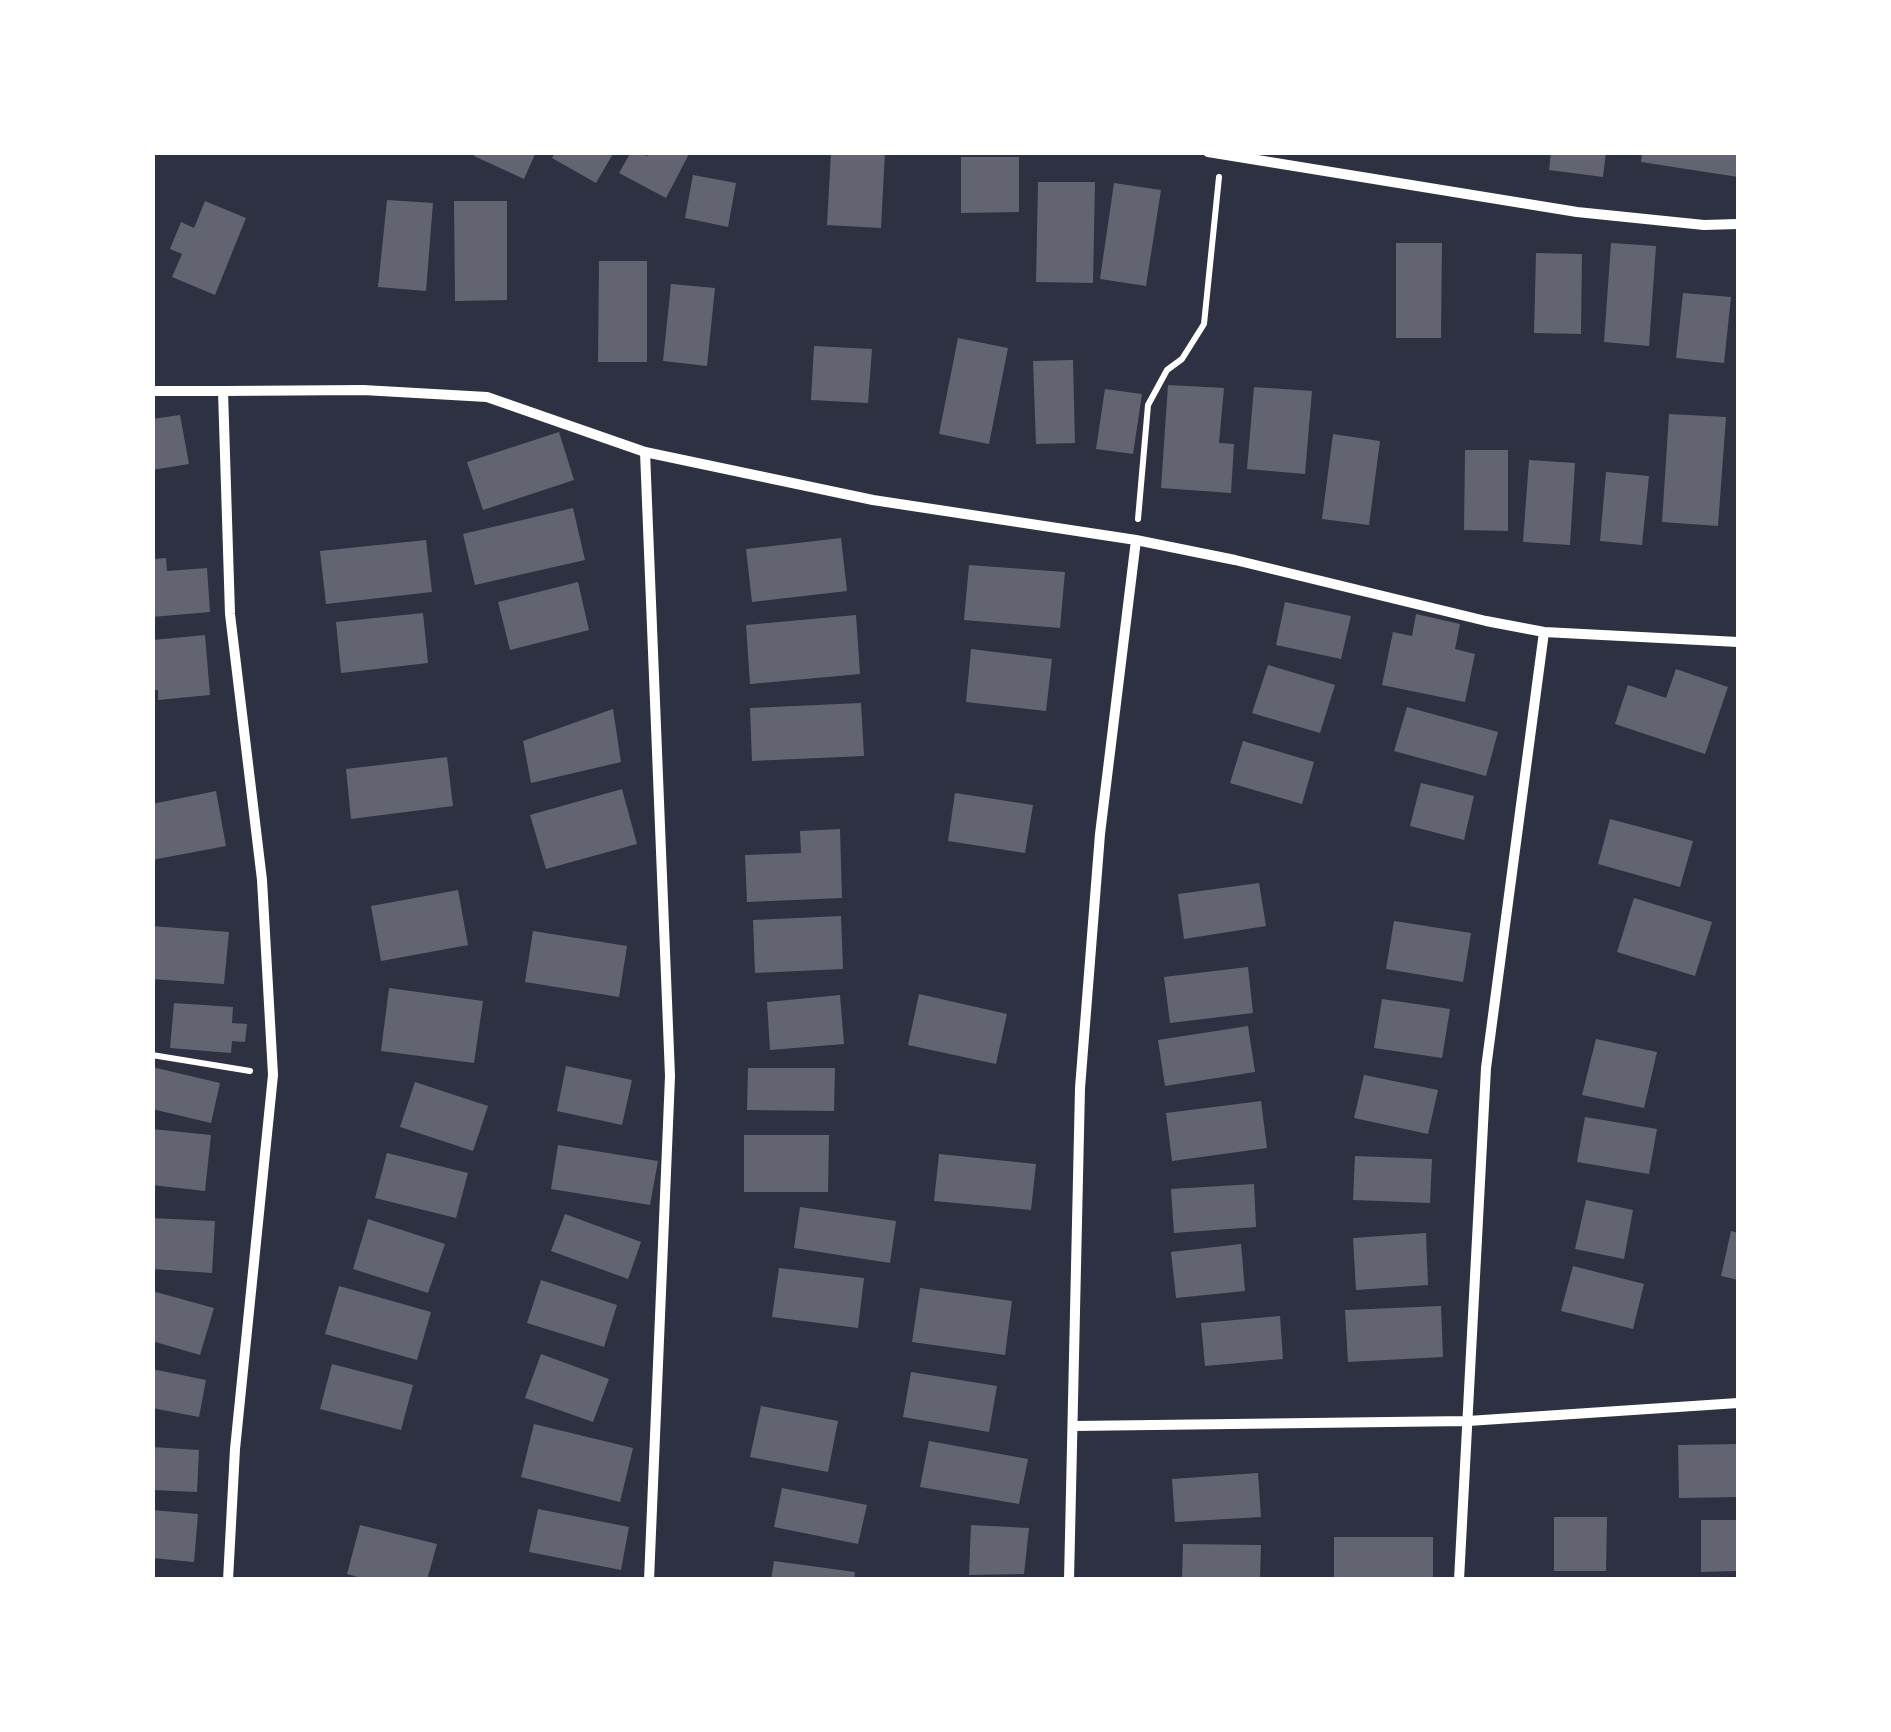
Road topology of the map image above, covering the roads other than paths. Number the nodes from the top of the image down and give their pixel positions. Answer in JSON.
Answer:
{"nodes":[{"id":1,"x":1214,"y":153,"type":"edge"},
{"id":2,"x":1738,"y":224,"type":"edge"},
{"id":3,"x":152,"y":391,"type":"edge"},
{"id":4,"x":223,"y":392,"type":"junction"},
{"id":5,"x":645,"y":452,"type":"junction"},
{"id":6,"x":1136,"y":540,"type":"junction"},
{"id":7,"x":1544,"y":632,"type":"junction"},
{"id":8,"x":1738,"y":642,"type":"edge"},
{"id":9,"x":1738,"y":1403,"type":"edge"},
{"id":10,"x":1468,"y":1422,"type":"junction"},
{"id":11,"x":1074,"y":1426,"type":"junction"},
{"id":12,"x":228,"y":1580,"type":"edge"},
{"id":13,"x":649,"y":1580,"type":"edge"},
{"id":14,"x":1069,"y":1580,"type":"edge"},
{"id":15,"x":1460,"y":1580,"type":"edge"}],
"edges":[{"from":1,"to":2,"type":"street"},
{"from":3,"to":4,"type":"street"},
{"from":4,"to":5,"type":"street"},
{"from":4,"to":12,"type":"street"},
{"from":5,"to":6,"type":"street"},
{"from":5,"to":13,"type":"street"},
{"from":6,"to":7,"type":"street"},
{"from":6,"to":11,"type":"street"},
{"from":7,"to":8,"type":"street"},
{"from":7,"to":10,"type":"street"},
{"from":9,"to":10,"type":"street"},
{"from":10,"to":11,"type":"street"},
{"from":10,"to":15,"type":"street"},
{"from":11,"to":14,"type":"street"}]}
